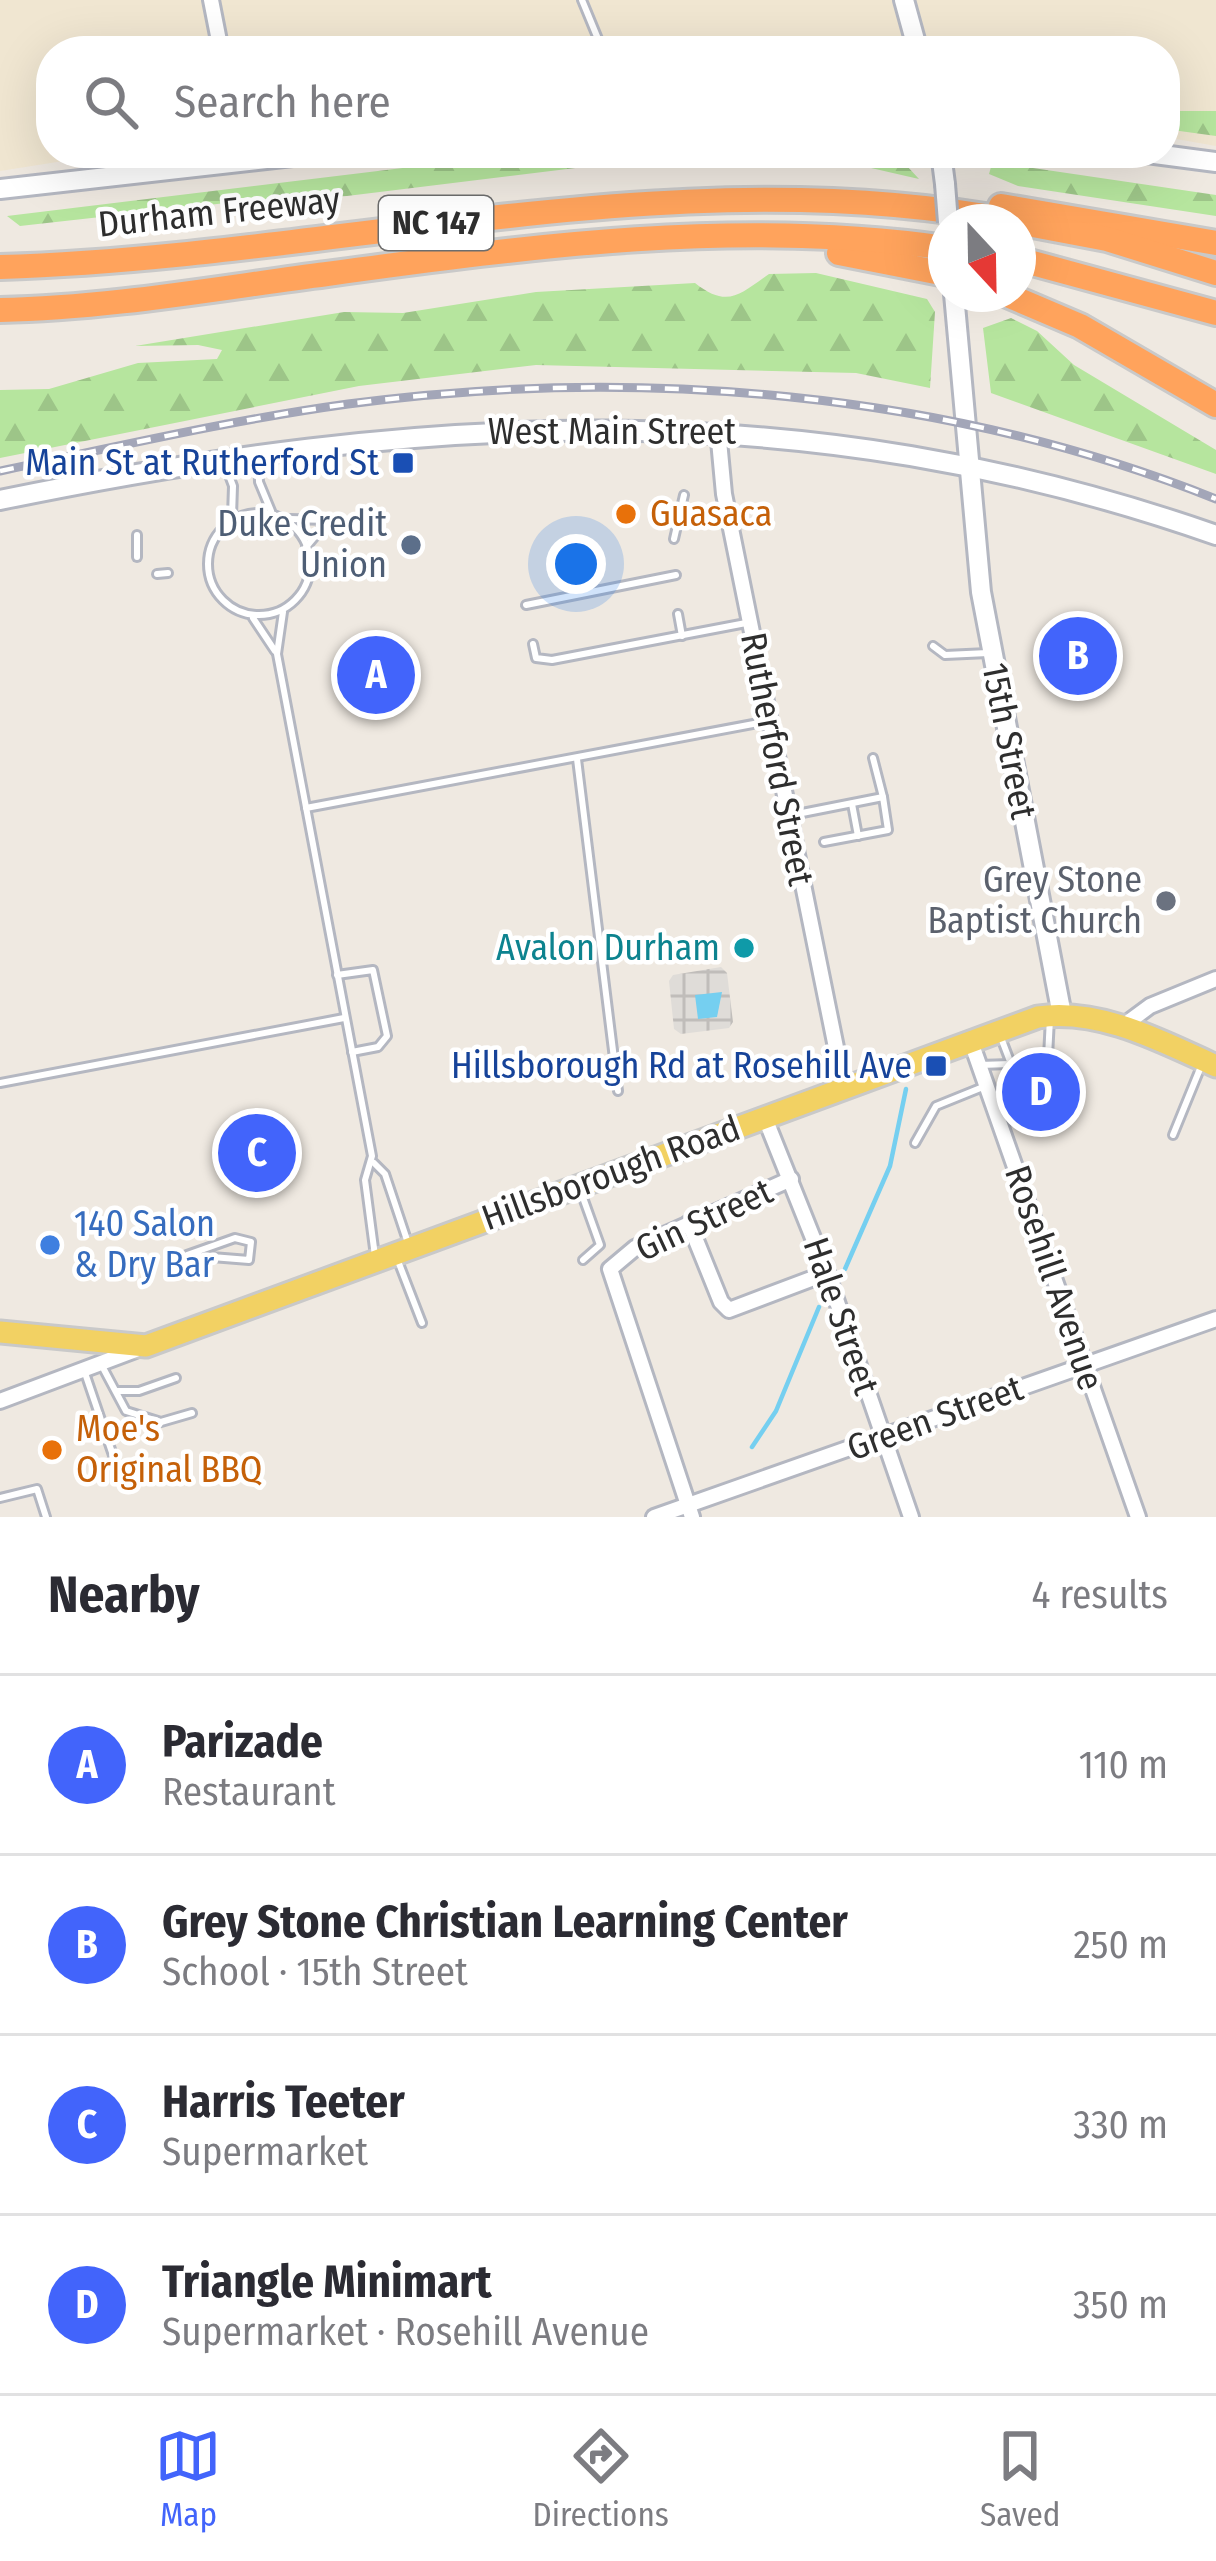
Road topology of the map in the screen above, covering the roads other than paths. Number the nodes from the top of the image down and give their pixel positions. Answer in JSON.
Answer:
{"nodes":[{"id":1,"x":211,"y":0,"type":"edge"},
{"id":2,"x":582,"y":0,"type":"edge"},
{"id":3,"x":904,"y":0,"type":"edge"},
{"id":4,"x":218,"y":36,"type":"edge"},
{"id":5,"x":597,"y":36,"type":"edge"},
{"id":6,"x":914,"y":36,"type":"edge"},
{"id":7,"x":1180,"y":157,"type":"edge"},
{"id":8,"x":1216,"y":162,"type":"edge"},
{"id":9,"x":159,"y":168,"type":"edge"},
{"id":10,"x":943,"y":168,"type":"edge"},
{"id":11,"x":0,"y":189,"type":"edge"},
{"id":12,"x":873,"y":202,"type":"junction"},
{"id":13,"x":947,"y":204,"type":"edge"},
{"id":14,"x":928,"y":210,"type":"edge"},
{"id":15,"x":1036,"y":225,"type":"edge"},
{"id":16,"x":657,"y":238,"type":"junction"},
{"id":17,"x":1216,"y":243,"type":"edge"},
{"id":18,"x":928,"y":247,"type":"edge"},
{"id":19,"x":1036,"y":264,"type":"edge"},
{"id":20,"x":0,"y":267,"type":"edge"},
{"id":21,"x":928,"y":270,"type":"edge"},
{"id":22,"x":1216,"y":273,"type":"edge"},
{"id":23,"x":1036,"y":307,"type":"edge"},
{"id":24,"x":0,"y":310,"type":"edge"},
{"id":25,"x":956,"y":312,"type":"edge"},
{"id":26,"x":1216,"y":313,"type":"edge"},
{"id":27,"x":1216,"y":404,"type":"edge"},
{"id":28,"x":718,"y":430,"type":"junction"},
{"id":29,"x":258,"y":454,"type":"junction"},
{"id":30,"x":223,"y":459,"type":"junction"},
{"id":31,"x":968,"y":465,"type":"junction"},
{"id":32,"x":684,"y":495,"type":"dead end"},
{"id":33,"x":0,"y":500,"type":"edge"},
{"id":34,"x":271,"y":511,"type":"junction"},
{"id":35,"x":232,"y":517,"type":"junction"},
{"id":36,"x":289,"y":519,"type":"junction"},
{"id":37,"x":137,"y":535,"type":"dead end"},
{"id":38,"x":1216,"y":535,"type":"edge"},
{"id":39,"x":674,"y":539,"type":"dead end"},
{"id":40,"x":306,"y":547,"type":"junction"},
{"id":41,"x":136,"y":557,"type":"dead end"},
{"id":42,"x":168,"y":573,"type":"dead end"},
{"id":43,"x":157,"y":574,"type":"dead end"},
{"id":44,"x":676,"y":575,"type":"dead end"},
{"id":45,"x":526,"y":604,"type":"dead end"},
{"id":46,"x":284,"y":612,"type":"junction"},
{"id":47,"x":678,"y":614,"type":"dead end"},
{"id":48,"x":253,"y":618,"type":"junction"},
{"id":49,"x":750,"y":623,"type":"junction"},
{"id":50,"x":682,"y":635,"type":"junction"},
{"id":51,"x":533,"y":644,"type":"dead end"},
{"id":52,"x":933,"y":646,"type":"dead end"},
{"id":53,"x":992,"y":652,"type":"junction"},
{"id":54,"x":277,"y":654,"type":"junction"},
{"id":55,"x":770,"y":721,"type":"junction"},
{"id":56,"x":873,"y":758,"type":"dead end"},
{"id":57,"x":577,"y":759,"type":"junction"},
{"id":58,"x":883,"y":797,"type":"junction"},
{"id":59,"x":852,"y":804,"type":"junction"},
{"id":60,"x":306,"y":808,"type":"junction"},
{"id":61,"x":789,"y":815,"type":"junction"},
{"id":62,"x":858,"y":836,"type":"junction"},
{"id":63,"x":824,"y":842,"type":"dead end"},
{"id":64,"x":338,"y":975,"type":"junction"},
{"id":65,"x":1216,"y":979,"type":"edge"},
{"id":66,"x":1056,"y":1015,"type":"junction"},
{"id":67,"x":345,"y":1018,"type":"junction"},
{"id":68,"x":1123,"y":1027,"type":"junction"},
{"id":69,"x":998,"y":1029,"type":"junction"},
{"id":70,"x":970,"y":1040,"type":"junction"},
{"id":71,"x":352,"y":1052,"type":"junction"},
{"id":72,"x":1210,"y":1063,"type":"edge"},
{"id":73,"x":1011,"y":1064,"type":"junction"},
{"id":74,"x":980,"y":1065,"type":"junction"},
{"id":75,"x":0,"y":1083,"type":"edge"},
{"id":76,"x":987,"y":1085,"type":"junction"},
{"id":77,"x":844,"y":1087,"type":"junction"},
{"id":78,"x":618,"y":1091,"type":"dead end"},
{"id":79,"x":765,"y":1118,"type":"junction"},
{"id":80,"x":1173,"y":1136,"type":"dead end"},
{"id":81,"x":915,"y":1143,"type":"dead end"},
{"id":82,"x":372,"y":1162,"type":"junction"},
{"id":83,"x":791,"y":1180,"type":"junction"},
{"id":84,"x":578,"y":1183,"type":"junction"},
{"id":85,"x":689,"y":1223,"type":"junction"},
{"id":86,"x":393,"y":1252,"type":"junction"},
{"id":87,"x":187,"y":1255,"type":"joint"},
{"id":88,"x":583,"y":1260,"type":"dead end"},
{"id":89,"x":827,"y":1273,"type":"junction"},
{"id":90,"x":1216,"y":1319,"type":"edge"},
{"id":91,"x":422,"y":1323,"type":"dead end"},
{"id":92,"x":0,"y":1332,"type":"edge"},
{"id":93,"x":146,"y":1346,"type":"junction"},
{"id":94,"x":100,"y":1363,"type":"junction"},
{"id":95,"x":1084,"y":1366,"type":"junction"},
{"id":96,"x":84,"y":1370,"type":"junction"},
{"id":97,"x":176,"y":1378,"type":"dead end"},
{"id":98,"x":114,"y":1391,"type":"junction"},
{"id":99,"x":0,"y":1401,"type":"edge"},
{"id":100,"x":192,"y":1413,"type":"dead end"},
{"id":101,"x":884,"y":1437,"type":"junction"},
{"id":102,"x":119,"y":1473,"type":"dead end"},
{"id":103,"x":0,"y":1498,"type":"edge"},
{"id":104,"x":690,"y":1511,"type":"edge"},
{"id":105,"x":46,"y":1517,"type":"edge"},
{"id":106,"x":654,"y":1517,"type":"edge"},
{"id":107,"x":911,"y":1517,"type":"edge"},
{"id":108,"x":1138,"y":1517,"type":"edge"}],
"edges":[{"from":1,"to":4,"type":"street"},
{"from":2,"to":5,"type":"lane"},
{"from":3,"to":6,"type":"main road"},
{"from":7,"to":8,"type":"main road"},
{"from":9,"to":11,"type":"main road"},
{"from":10,"to":13,"type":"main road","bridge":true},
{"from":12,"to":14,"type":"highway","name":"Durham Freeway","number":"NC 147"},
{"from":12,"to":17,"type":"highway"},
{"from":12,"to":20,"type":"highway","name":"Durham Freeway","number":"NC 147"},
{"from":15,"to":22,"type":"highway","name":"Durham Freeway","number":"NC 147"},
{"from":16,"to":18,"type":"highway","name":"Durham Freeway","number":"NC 147"},
{"from":16,"to":21,"type":"highway"},
{"from":16,"to":24,"type":"highway","name":"Durham Freeway","number":"NC 147"},
{"from":19,"to":26,"type":"highway"},
{"from":23,"to":27,"type":"highway"},
{"from":25,"to":31,"type":"main road","name":"15th Street"},
{"from":28,"to":29,"type":"main road","name":"West Main Street"},
{"from":28,"to":31,"type":"main road","name":"West Main Street"},
{"from":28,"to":49,"type":"street","name":"Rutherford Street"},
{"from":29,"to":30,"type":"main road","name":"West Main Street"},
{"from":29,"to":34,"type":"lane"},
{"from":30,"to":33,"type":"main road","name":"West Main Street"},
{"from":30,"to":35,"type":"lane"},
{"from":31,"to":38,"type":"main road","name":"West Main Street"},
{"from":31,"to":53,"type":"main road","name":"15th Street"},
{"from":32,"to":39,"type":"lane"},
{"from":34,"to":35,"type":"lane"},
{"from":34,"to":36,"type":"lane"},
{"from":35,"to":48,"type":"lane"},
{"from":36,"to":40,"type":"lane"},
{"from":36,"to":40,"type":"lane"},
{"from":37,"to":41,"type":"lane"},
{"from":40,"to":46,"type":"lane"},
{"from":42,"to":43,"type":"lane"},
{"from":44,"to":45,"type":"lane"},
{"from":46,"to":48,"type":"lane"},
{"from":46,"to":54,"type":"lane"},
{"from":47,"to":50,"type":"lane"},
{"from":48,"to":54,"type":"lane"},
{"from":49,"to":50,"type":"lane"},
{"from":49,"to":55,"type":"street","name":"Rutherford Street"},
{"from":50,"to":51,"type":"lane"},
{"from":52,"to":53,"type":"lane"},
{"from":53,"to":66,"type":"main road","name":"15th Street"},
{"from":54,"to":60,"type":"lane"},
{"from":55,"to":57,"type":"lane"},
{"from":55,"to":61,"type":"street","name":"Rutherford Street"},
{"from":56,"to":58,"type":"lane"},
{"from":57,"to":60,"type":"lane"},
{"from":57,"to":78,"type":"lane"},
{"from":58,"to":59,"type":"lane"},
{"from":58,"to":62,"type":"lane"},
{"from":59,"to":61,"type":"lane"},
{"from":59,"to":62,"type":"lane"},
{"from":60,"to":64,"type":"lane"},
{"from":61,"to":77,"type":"street","name":"Rutherford Street"},
{"from":62,"to":63,"type":"lane"},
{"from":64,"to":67,"type":"lane"},
{"from":64,"to":71,"type":"lane"},
{"from":65,"to":68,"type":"street"},
{"from":66,"to":68,"type":"main road","name":"Hillsborough Road"},
{"from":66,"to":69,"type":"main road","name":"Hillsborough Road"},
{"from":66,"to":73,"type":"lane"},
{"from":67,"to":71,"type":"lane"},
{"from":67,"to":75,"type":"lane"},
{"from":68,"to":72,"type":"main road","name":"Hillsborough Road"},
{"from":69,"to":70,"type":"main road","name":"Hillsborough Road"},
{"from":69,"to":73,"type":"lane"},
{"from":70,"to":74,"type":"street","name":"Rosehill Avenue"},
{"from":70,"to":77,"type":"main road","name":"Hillsborough Road"},
{"from":71,"to":82,"type":"lane"},
{"from":72,"to":80,"type":"lane"},
{"from":73,"to":74,"type":"lane"},
{"from":74,"to":76,"type":"street","name":"Rosehill Avenue"},
{"from":76,"to":81,"type":"lane"},
{"from":76,"to":95,"type":"street","name":"Rosehill Avenue"},
{"from":77,"to":79,"type":"main road","name":"Hillsborough Road"},
{"from":79,"to":83,"type":"street","name":"Hale Street"},
{"from":79,"to":84,"type":"main road","name":"Hillsborough Road"},
{"from":82,"to":86,"type":"lane"},
{"from":82,"to":86,"type":"lane"},
{"from":83,"to":85,"type":"street","name":"Gin Street"},
{"from":83,"to":89,"type":"street","name":"Hale Street"},
{"from":84,"to":86,"type":"main road","name":"Hillsborough Road"},
{"from":84,"to":88,"type":"lane"},
{"from":85,"to":89,"type":"street"},
{"from":85,"to":104,"type":"street","name":"Gin Street"},
{"from":86,"to":91,"type":"lane"},
{"from":86,"to":93,"type":"main road","name":"Hillsborough Road"},
{"from":87,"to":87,"type":"lane"},
{"from":89,"to":101,"type":"street","name":"Hale Street"},
{"from":90,"to":95,"type":"street","name":"Green Street"},
{"from":92,"to":93,"type":"main road","name":"Hillsborough Road"},
{"from":93,"to":94,"type":"street"},
{"from":94,"to":96,"type":"street"},
{"from":94,"to":98,"type":"lane"},
{"from":95,"to":101,"type":"street","name":"Green Street"},
{"from":95,"to":108,"type":"street","name":"Rosehill Avenue"},
{"from":96,"to":99,"type":"street"},
{"from":96,"to":102,"type":"lane"},
{"from":97,"to":98,"type":"lane"},
{"from":98,"to":100,"type":"lane"},
{"from":101,"to":104,"type":"street","name":"Green Street"},
{"from":101,"to":107,"type":"street","name":"Hale Street"},
{"from":103,"to":105,"type":"lane"},
{"from":104,"to":106,"type":"street","name":"Green Street"}]}
